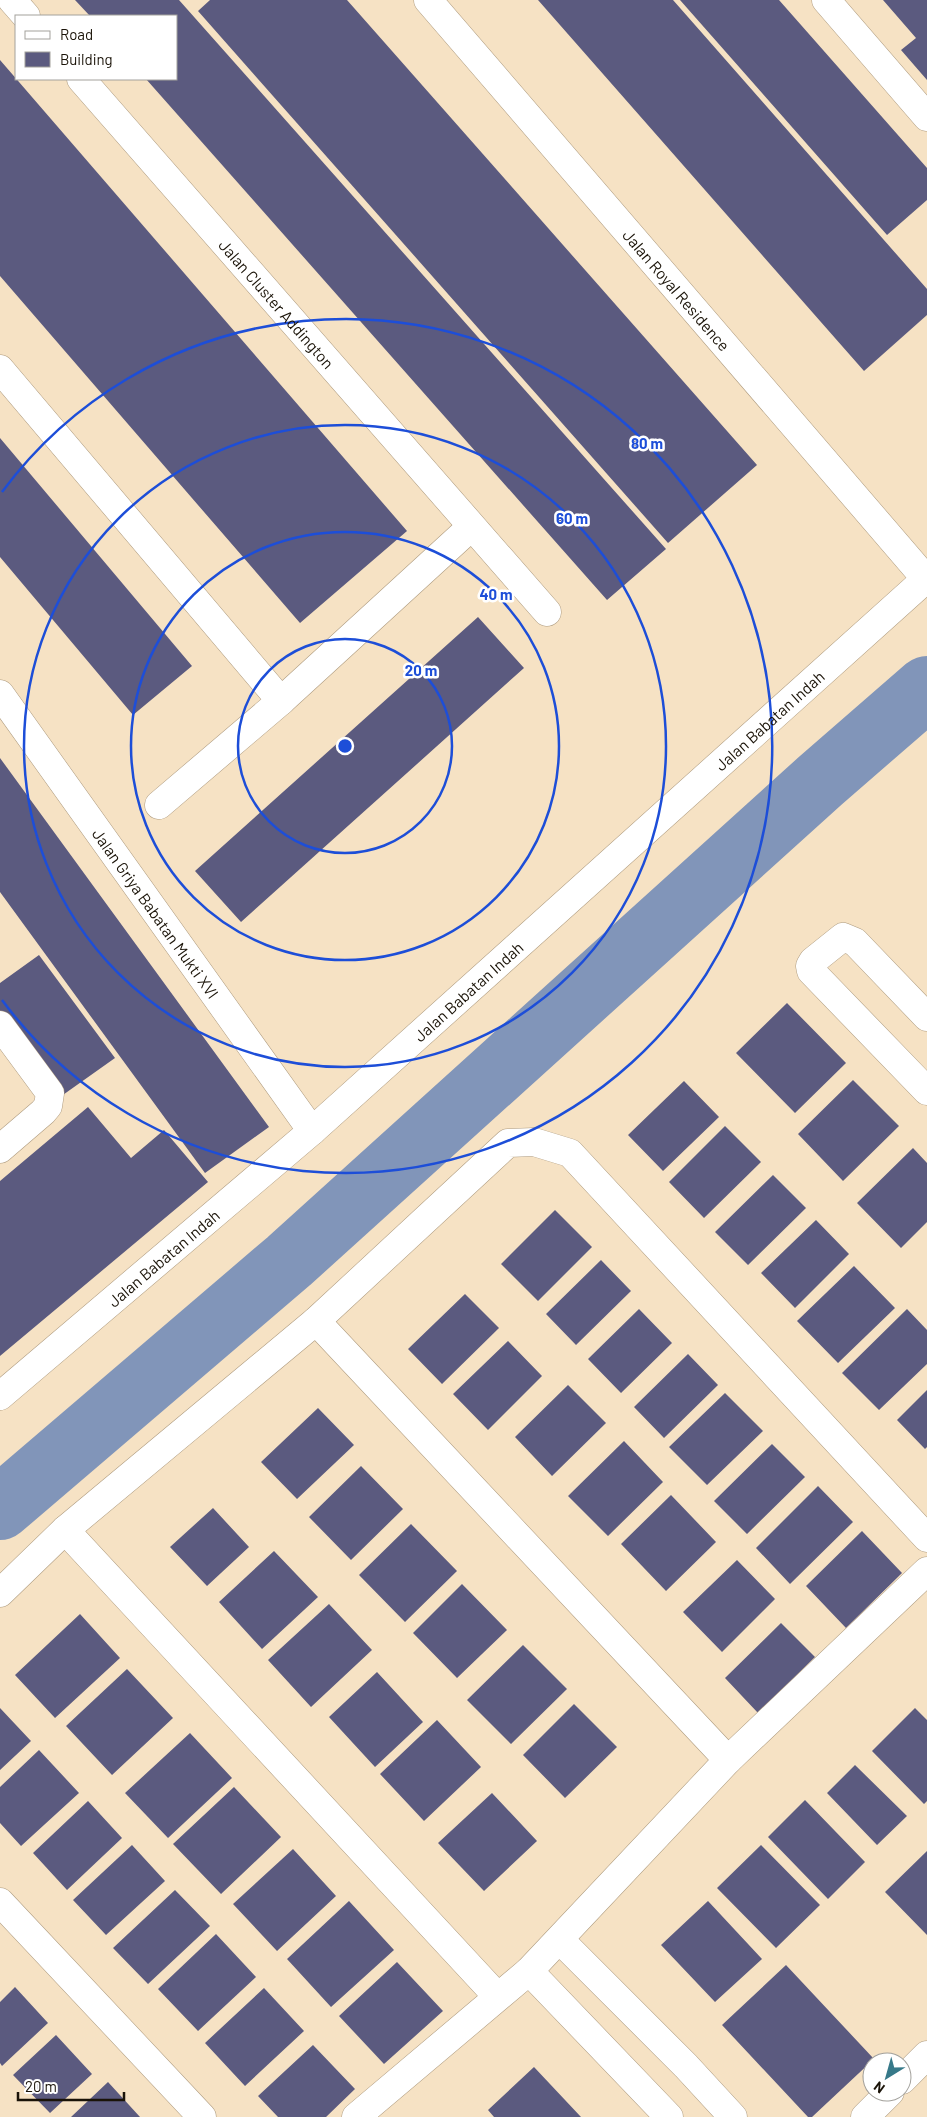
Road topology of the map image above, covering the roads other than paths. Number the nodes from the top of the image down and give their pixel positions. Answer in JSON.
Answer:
{"nodes":[{"id":1,"x":12,"y":0,"type":"edge"},
{"id":2,"x":428,"y":0,"type":"edge"},
{"id":3,"x":826,"y":0,"type":"edge"},
{"id":4,"x":25,"y":15,"type":"edge"},
{"id":5,"x":81,"y":80,"type":"edge"},
{"id":6,"x":927,"y":116,"type":"edge"},
{"id":7,"x":0,"y":369,"type":"edge"},
{"id":8,"x":471,"y":527,"type":"junction"},
{"id":9,"x":926,"y":579,"type":"edge"},
{"id":10,"x":547,"y":612,"type":"dead end"},
{"id":11,"x":0,"y":694,"type":"edge"},
{"id":12,"x":281,"y":701,"type":"junction"},
{"id":13,"x":159,"y":806,"type":"dead end"},
{"id":14,"x":927,"y":1018,"type":"edge"},
{"id":15,"x":0,"y":1025,"type":"edge"},
{"id":16,"x":927,"y":1091,"type":"edge"},
{"id":17,"x":312,"y":1130,"type":"junction"},
{"id":18,"x":0,"y":1149,"type":"edge"},
{"id":19,"x":316,"y":1321,"type":"junction"},
{"id":20,"x":0,"y":1396,"type":"edge"},
{"id":21,"x":65,"y":1530,"type":"junction"},
{"id":22,"x":927,"y":1538,"type":"edge"},
{"id":23,"x":927,"y":1571,"type":"edge"},
{"id":24,"x":0,"y":1593,"type":"edge"},
{"id":25,"x":728,"y":1760,"type":"junction"},
{"id":26,"x":0,"y":1902,"type":"edge"},
{"id":27,"x":560,"y":1940,"type":"junction"},
{"id":28,"x":529,"y":1970,"type":"junction"},
{"id":29,"x":497,"y":1996,"type":"junction"},
{"id":30,"x":927,"y":2056,"type":"edge"},
{"id":31,"x":912,"y":2070,"type":"edge"},
{"id":32,"x":880,"y":2102,"type":"edge"},
{"id":33,"x":202,"y":2117,"type":"edge"},
{"id":34,"x":356,"y":2117,"type":"edge"},
{"id":35,"x":669,"y":2117,"type":"edge"},
{"id":36,"x":733,"y":2117,"type":"edge"},
{"id":37,"x":865,"y":2117,"type":"edge"}],
"edges":[{"from":1,"to":4,"type":"street"},
{"from":2,"to":9,"type":"street","name":"Jalan Royal Residence"},
{"from":3,"to":6,"type":"street"},
{"from":5,"to":8,"type":"street","name":"Jalan Cluster Addington"},
{"from":7,"to":12,"type":"street"},
{"from":8,"to":10,"type":"street","name":"Jalan Cluster Addington"},
{"from":8,"to":12,"type":"street"},
{"from":9,"to":17,"type":"street","name":"Jalan Babatan Indah"},
{"from":11,"to":17,"type":"street","name":"Jalan Griya Babatan Mukti XVI"},
{"from":12,"to":13,"type":"street"},
{"from":14,"to":16,"type":"street"},
{"from":15,"to":18,"type":"street"},
{"from":17,"to":20,"type":"street","name":"Jalan Babatan Indah"},
{"from":19,"to":21,"type":"street"},
{"from":19,"to":22,"type":"street"},
{"from":19,"to":25,"type":"street"},
{"from":21,"to":24,"type":"street"},
{"from":21,"to":29,"type":"street"},
{"from":23,"to":25,"type":"street"},
{"from":25,"to":27,"type":"street"},
{"from":26,"to":33,"type":"street"},
{"from":27,"to":28,"type":"street"},
{"from":27,"to":36,"type":"street"},
{"from":28,"to":29,"type":"street"},
{"from":28,"to":35,"type":"street"},
{"from":29,"to":34,"type":"street"},
{"from":30,"to":31,"type":"street"},
{"from":32,"to":37,"type":"street"}]}
